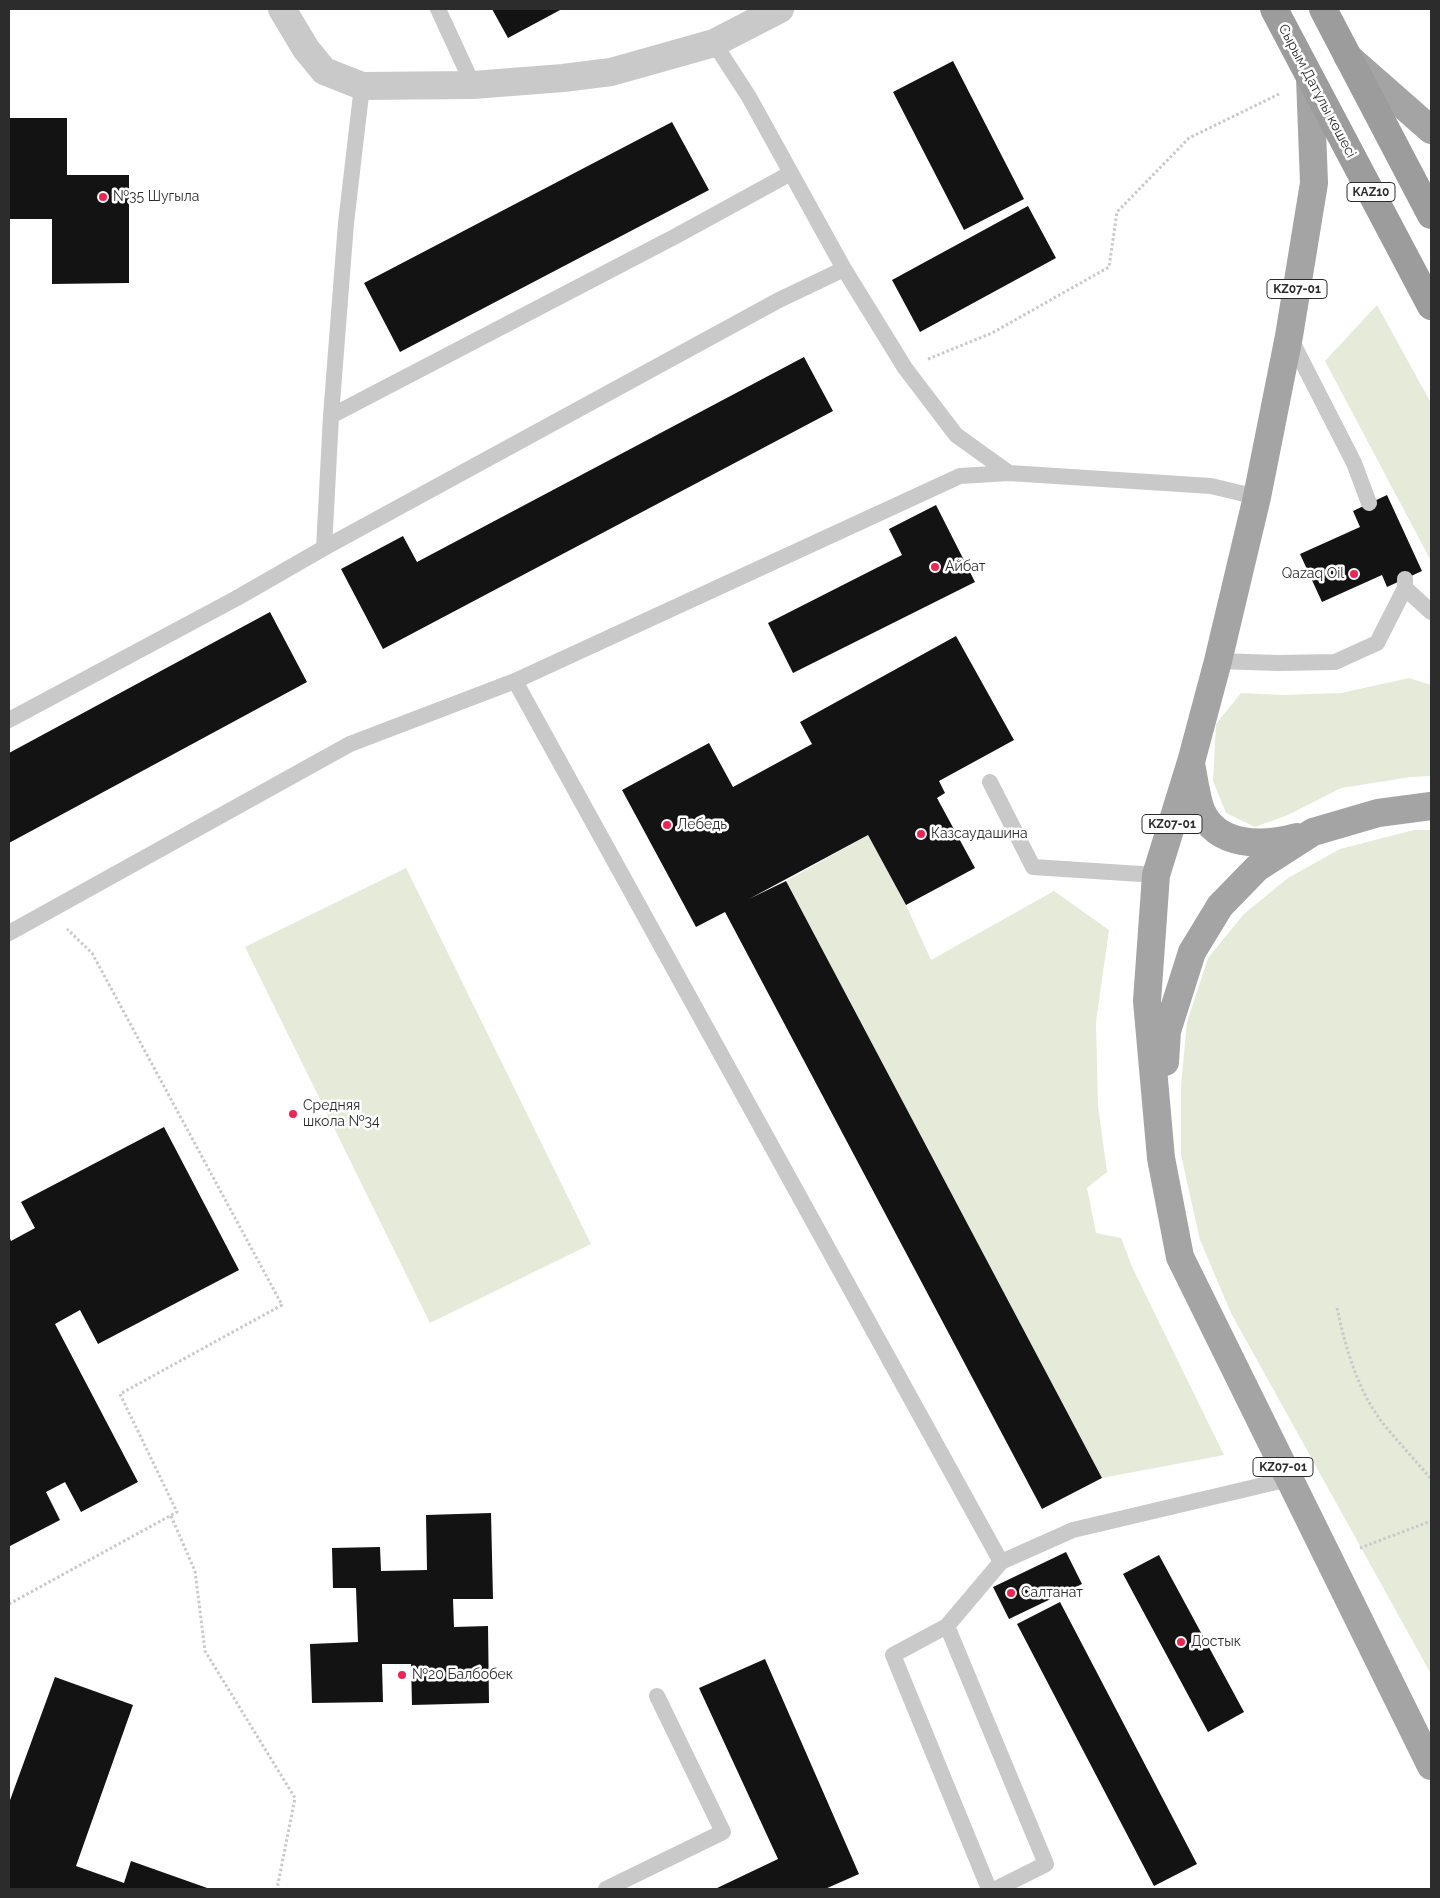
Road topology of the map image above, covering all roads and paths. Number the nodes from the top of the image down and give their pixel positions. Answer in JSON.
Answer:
{"nodes":[{"id":1,"x":282,"y":9,"type":"edge"},
{"id":2,"x":438,"y":9,"type":"edge"},
{"id":3,"x":780,"y":9,"type":"edge"},
{"id":4,"x":1274,"y":9,"type":"edge"},
{"id":5,"x":1323,"y":9,"type":"edge"},
{"id":6,"x":714,"y":43,"type":"junction"},
{"id":7,"x":1348,"y":57,"type":"junction"},
{"id":8,"x":1310,"y":78,"type":"junction"},
{"id":9,"x":473,"y":85,"type":"junction"},
{"id":10,"x":362,"y":86,"type":"junction"},
{"id":11,"x":1431,"y":130,"type":"edge"},
{"id":12,"x":790,"y":173,"type":"junction"},
{"id":13,"x":1431,"y":215,"type":"edge"},
{"id":14,"x":844,"y":269,"type":"junction"},
{"id":15,"x":1431,"y":306,"type":"edge"},
{"id":16,"x":1289,"y":336,"type":"junction"},
{"id":17,"x":904,"y":368,"type":"junction"},
{"id":18,"x":331,"y":416,"type":"junction"},
{"id":19,"x":1009,"y":473,"type":"junction"},
{"id":20,"x":1257,"y":497,"type":"junction"},
{"id":21,"x":1370,"y":503,"type":"dead end"},
{"id":22,"x":324,"y":548,"type":"junction"},
{"id":23,"x":1431,"y":612,"type":"edge"},
{"id":24,"x":1218,"y":661,"type":"junction"},
{"id":25,"x":515,"y":681,"type":"junction"},
{"id":26,"x":9,"y":720,"type":"edge"},
{"id":27,"x":1191,"y":762,"type":"junction"},
{"id":28,"x":990,"y":782,"type":"dead end"},
{"id":29,"x":1431,"y":806,"type":"edge"},
{"id":30,"x":1313,"y":832,"type":"junction"},
{"id":31,"x":1156,"y":875,"type":"junction"},
{"id":32,"x":48,"y":911,"type":"junction"},
{"id":33,"x":9,"y":933,"type":"edge"},
{"id":34,"x":1161,"y":1158,"type":"junction"},
{"id":35,"x":1337,"y":1308,"type":"dead end"},
{"id":36,"x":1431,"y":1478,"type":"edge"},
{"id":37,"x":1289,"y":1479,"type":"junction"},
{"id":38,"x":171,"y":1516,"type":"junction"},
{"id":39,"x":1431,"y":1521,"type":"edge"},
{"id":40,"x":1360,"y":1548,"type":"dead end"},
{"id":41,"x":1001,"y":1562,"type":"junction"},
{"id":42,"x":9,"y":1604,"type":"edge"},
{"id":43,"x":947,"y":1626,"type":"junction"},
{"id":44,"x":657,"y":1696,"type":"dead end"},
{"id":45,"x":1424,"y":1739,"type":"edge"},
{"id":46,"x":1431,"y":1766,"type":"edge"},
{"id":47,"x":277,"y":1889,"type":"edge"},
{"id":48,"x":606,"y":1889,"type":"edge"},
{"id":49,"x":988,"y":1889,"type":"edge"},
{"id":50,"x":996,"y":1889,"type":"edge"}],
"edges":[{"from":1,"to":10,"type":"street"},
{"from":2,"to":9,"type":"lane"},
{"from":3,"to":6,"type":"street"},
{"from":4,"to":8,"type":"highway","name":"Сырым Датұлы көшесі","number":"KAZ10"},
{"from":5,"to":7,"type":"highway","number":"KAZ10"},
{"from":6,"to":9,"type":"street"},
{"from":6,"to":12,"type":"lane"},
{"from":7,"to":11,"type":"main road"},
{"from":7,"to":13,"type":"highway","number":"KAZ10"},
{"from":8,"to":15,"type":"highway","name":"Сырым Датұлы көшесі","number":"KAZ10"},
{"from":8,"to":16,"type":"main road","number":"KZ07-01"},
{"from":8,"to":17,"type":"path"},
{"from":9,"to":10,"type":"street"},
{"from":10,"to":18,"type":"lane"},
{"from":12,"to":14,"type":"lane"},
{"from":12,"to":18,"type":"lane"},
{"from":14,"to":17,"type":"lane"},
{"from":14,"to":22,"type":"lane"},
{"from":16,"to":20,"type":"main road","number":"KZ07-01"},
{"from":16,"to":21,"type":"lane"},
{"from":17,"to":19,"type":"lane"},
{"from":18,"to":22,"type":"lane"},
{"from":19,"to":20,"type":"lane"},
{"from":19,"to":25,"type":"lane"},
{"from":20,"to":24,"type":"main road","number":"KZ07-01"},
{"from":22,"to":26,"type":"lane"},
{"from":23,"to":24,"type":"lane"},
{"from":24,"to":27,"type":"main road","number":"KZ07-01"},
{"from":25,"to":32,"type":"lane"},
{"from":25,"to":41,"type":"lane"},
{"from":27,"to":30,"type":"main road"},
{"from":27,"to":31,"type":"main road","number":"KZ07-01"},
{"from":28,"to":31,"type":"lane"},
{"from":29,"to":30,"type":"main road","number":"KZ07-01"},
{"from":30,"to":34,"type":"main road","number":"KZ07-01"},
{"from":31,"to":34,"type":"main road","number":"KZ07-01"},
{"from":32,"to":33,"type":"lane"},
{"from":32,"to":38,"type":"path"},
{"from":34,"to":37,"type":"main road","number":"KZ07-01"},
{"from":35,"to":36,"type":"path"},
{"from":37,"to":41,"type":"lane"},
{"from":37,"to":45,"type":"main road","number":"KZ07-01"},
{"from":38,"to":42,"type":"path"},
{"from":38,"to":47,"type":"path"},
{"from":39,"to":40,"type":"path"},
{"from":41,"to":43,"type":"lane"},
{"from":43,"to":49,"type":"lane"},
{"from":43,"to":50,"type":"lane"},
{"from":44,"to":48,"type":"lane"},
{"from":45,"to":46,"type":"main road","number":"KZ07-01"}]}
